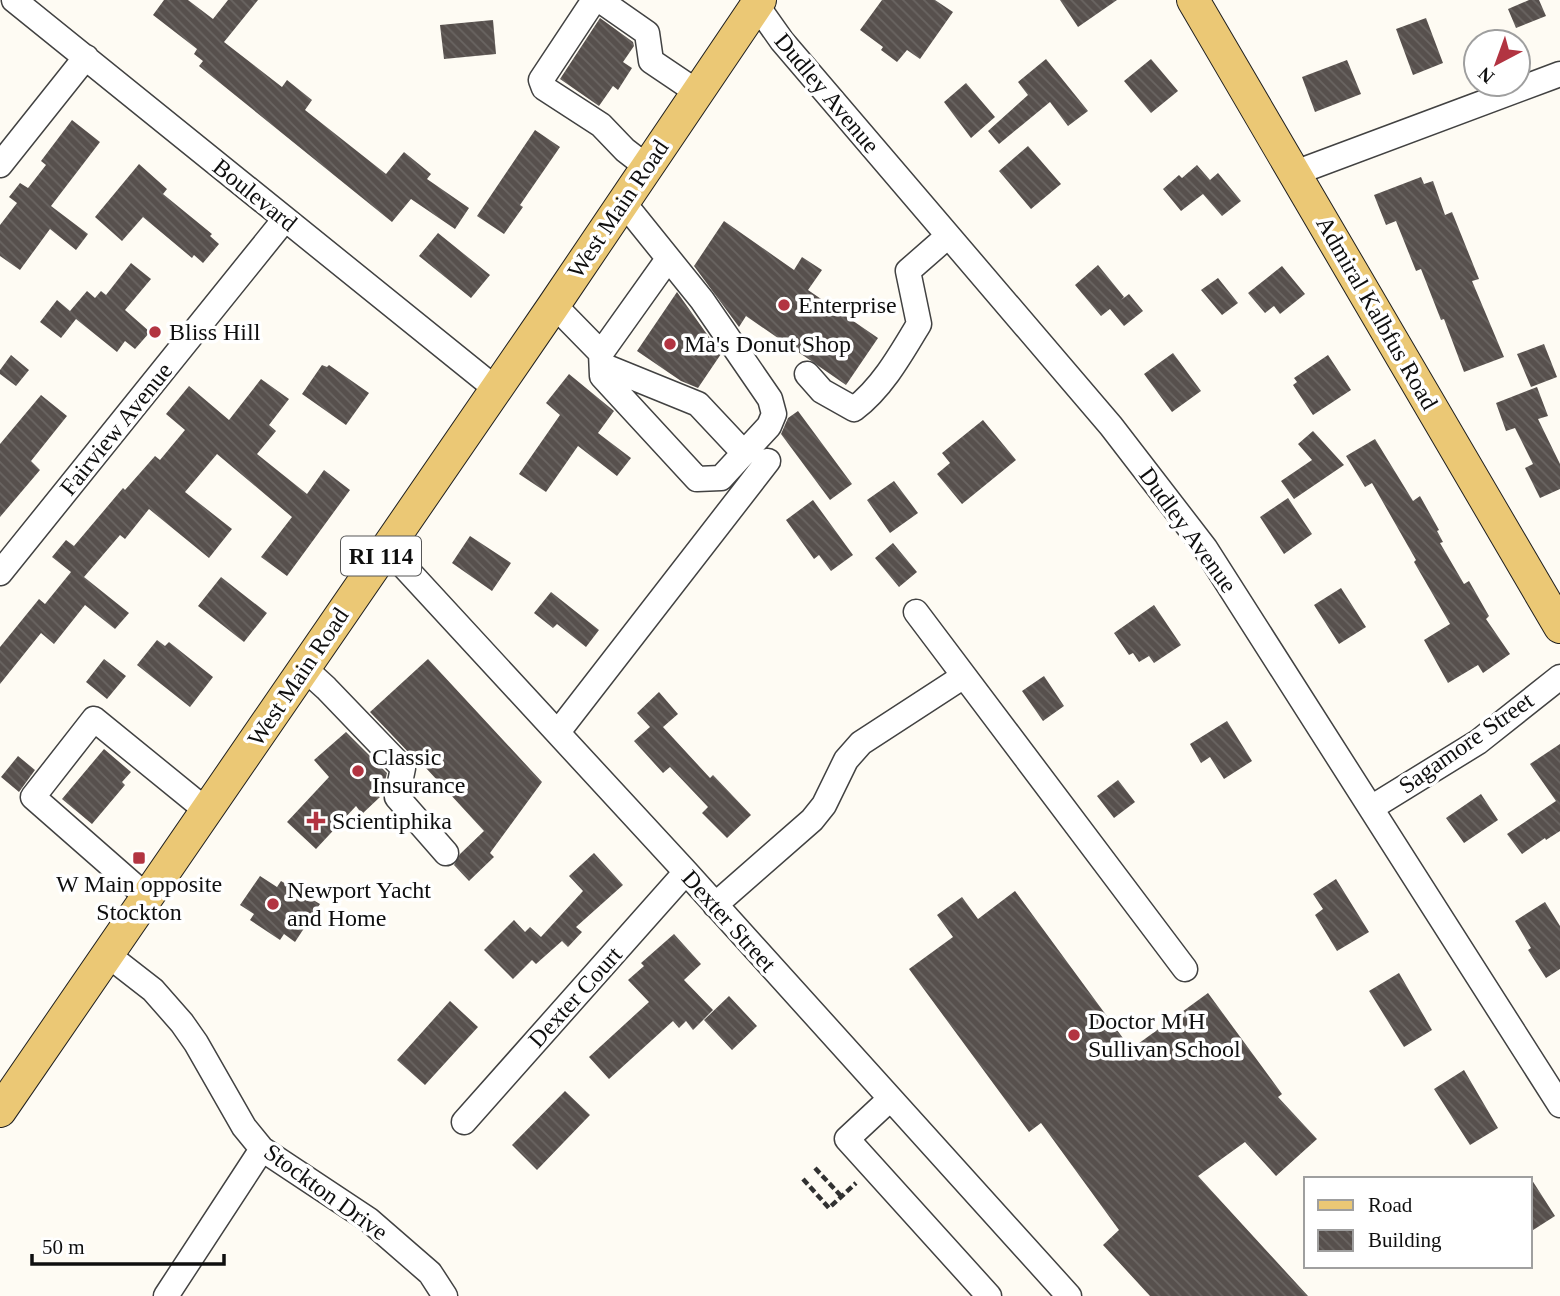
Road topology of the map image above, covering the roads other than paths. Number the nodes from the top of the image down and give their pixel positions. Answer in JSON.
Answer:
{"nodes":[{"id":1,"x":14,"y":0,"type":"edge"},
{"id":2,"x":1194,"y":0,"type":"edge"},
{"id":3,"x":756,"y":2,"type":"edge"},
{"id":4,"x":623,"y":7,"type":"edge"},
{"id":5,"x":86,"y":57,"type":"junction"},
{"id":6,"x":1560,"y":74,"type":"edge"},
{"id":7,"x":697,"y":92,"type":"junction"},
{"id":8,"x":0,"y":165,"type":"edge"},
{"id":9,"x":646,"y":167,"type":"junction"},
{"id":10,"x":1295,"y":173,"type":"junction"},
{"id":11,"x":623,"y":202,"type":"junction"},
{"id":12,"x":285,"y":219,"type":"junction"},
{"id":13,"x":948,"y":236,"type":"junction"},
{"id":14,"x":668,"y":259,"type":"junction"},
{"id":15,"x":554,"y":305,"type":"junction"},
{"id":16,"x":602,"y":359,"type":"junction"},
{"id":17,"x":807,"y":374,"type":"dead end"},
{"id":18,"x":496,"y":389,"type":"junction"},
{"id":19,"x":744,"y":453,"type":"junction"},
{"id":20,"x":768,"y":461,"type":"dead end"},
{"id":21,"x":387,"y":548,"type":"junction"},
{"id":22,"x":0,"y":572,"type":"edge"},
{"id":23,"x":916,"y":612,"type":"dead end"},
{"id":24,"x":1560,"y":627,"type":"edge"},
{"id":25,"x":304,"y":668,"type":"junction"},
{"id":26,"x":964,"y":676,"type":"junction"},
{"id":27,"x":1560,"y":677,"type":"edge"},
{"id":28,"x":558,"y":732,"type":"junction"},
{"id":29,"x":1371,"y":808,"type":"junction"},
{"id":30,"x":206,"y":811,"type":"junction"},
{"id":31,"x":446,"y":853,"type":"dead end"},
{"id":32,"x":686,"y":872,"type":"junction"},
{"id":33,"x":147,"y":897,"type":"junction"},
{"id":34,"x":715,"y":905,"type":"junction"},
{"id":35,"x":108,"y":955,"type":"junction"},
{"id":36,"x":1185,"y":969,"type":"dead end"},
{"id":37,"x":890,"y":1099,"type":"junction"},
{"id":38,"x":1560,"y":1105,"type":"edge"},
{"id":39,"x":0,"y":1111,"type":"edge"},
{"id":40,"x":464,"y":1122,"type":"dead end"},
{"id":41,"x":262,"y":1149,"type":"junction"},
{"id":42,"x":166,"y":1296,"type":"edge"},
{"id":43,"x":445,"y":1296,"type":"edge"},
{"id":44,"x":989,"y":1296,"type":"edge"},
{"id":45,"x":1069,"y":1296,"type":"edge"}],
"edges":[{"from":1,"to":5,"type":"street","name":"Boulevard"},
{"from":2,"to":10,"type":"main road","name":"Admiral Kalbfus Road"},
{"from":3,"to":7,"type":"main road","name":"West Main Road","number":"RI 114"},
{"from":3,"to":13,"type":"street","name":"Dudley Avenue"},
{"from":4,"to":7,"type":"street"},
{"from":4,"to":9,"type":"street"},
{"from":5,"to":8,"type":"street"},
{"from":5,"to":12,"type":"street","name":"Boulevard"},
{"from":6,"to":10,"type":"street"},
{"from":7,"to":9,"type":"main road","name":"West Main Road","number":"RI 114"},
{"from":9,"to":11,"type":"main road","name":"West Main Road","number":"RI 114"},
{"from":10,"to":24,"type":"main road","name":"Admiral Kalbfus Road"},
{"from":11,"to":14,"type":"street"},
{"from":11,"to":15,"type":"main road","name":"West Main Road","number":"RI 114"},
{"from":12,"to":18,"type":"street","name":"Boulevard"},
{"from":12,"to":22,"type":"street","name":"Fairview Avenue"},
{"from":13,"to":17,"type":"street"},
{"from":13,"to":29,"type":"street","name":"Dudley Avenue"},
{"from":14,"to":16,"type":"street"},
{"from":14,"to":19,"type":"street"},
{"from":15,"to":16,"type":"street"},
{"from":15,"to":18,"type":"main road","name":"West Main Road","number":"RI 114"},
{"from":16,"to":19,"type":"street"},
{"from":16,"to":19,"type":"street"},
{"from":18,"to":21,"type":"main road","name":"West Main Road","number":"RI 114"},
{"from":20,"to":28,"type":"street"},
{"from":21,"to":25,"type":"main road","name":"West Main Road","number":"RI 114"},
{"from":21,"to":28,"type":"street","name":"Dexter Street"},
{"from":23,"to":26,"type":"street"},
{"from":25,"to":30,"type":"main road","name":"West Main Road","number":"RI 114"},
{"from":25,"to":31,"type":"street"},
{"from":26,"to":34,"type":"street"},
{"from":26,"to":36,"type":"street"},
{"from":27,"to":29,"type":"street","name":"Sagamore Street"},
{"from":28,"to":32,"type":"street","name":"Dexter Street"},
{"from":29,"to":38,"type":"street","name":"Dudley Avenue"},
{"from":30,"to":33,"type":"main road","name":"West Main Road","number":"RI 114"},
{"from":30,"to":33,"type":"street"},
{"from":32,"to":34,"type":"street","name":"Dexter Street"},
{"from":32,"to":40,"type":"street","name":"Dexter Court"},
{"from":33,"to":35,"type":"main road","name":"West Main Road","number":"RI 114"},
{"from":34,"to":37,"type":"street","name":"Dexter Street"},
{"from":35,"to":39,"type":"main road","name":"West Main Road","number":"RI 114"},
{"from":35,"to":41,"type":"street","name":"Stockton Drive"},
{"from":37,"to":44,"type":"street"},
{"from":37,"to":45,"type":"street","name":"Dexter Street"},
{"from":41,"to":42,"type":"street"},
{"from":41,"to":43,"type":"street","name":"Stockton Drive"}]}
